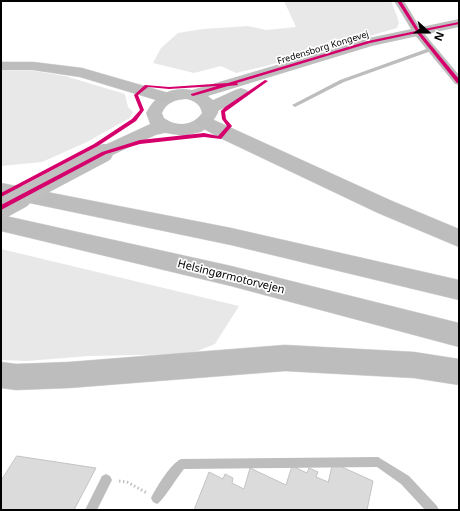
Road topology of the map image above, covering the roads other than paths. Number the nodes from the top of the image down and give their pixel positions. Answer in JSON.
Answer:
{"nodes":[{"id":1,"x":399,"y":1,"type":"edge"},
{"id":2,"x":459,"y":23,"type":"edge"},
{"id":3,"x":418,"y":32,"type":"junction"},
{"id":4,"x":432,"y":49,"type":"junction"},
{"id":5,"x":1,"y":66,"type":"edge"},
{"id":6,"x":459,"y":82,"type":"edge"},
{"id":7,"x":194,"y":95,"type":"junction"},
{"id":8,"x":166,"y":98,"type":"junction"},
{"id":9,"x":295,"y":105,"type":"dead end"},
{"id":10,"x":207,"y":115,"type":"junction"},
{"id":11,"x":159,"y":122,"type":"junction"},
{"id":12,"x":100,"y":149,"type":"junction"},
{"id":13,"x":1,"y":190,"type":"edge"},
{"id":14,"x":1,"y":195,"type":"edge"},
{"id":15,"x":1,"y":208,"type":"edge"},
{"id":16,"x":1,"y":223,"type":"edge"},
{"id":17,"x":459,"y":238,"type":"edge"},
{"id":18,"x":459,"y":290,"type":"edge"},
{"id":19,"x":459,"y":336,"type":"edge"},
{"id":20,"x":459,"y":372,"type":"edge"},
{"id":21,"x":1,"y":375,"type":"edge"},
{"id":22,"x":106,"y":480,"type":"road end"},
{"id":23,"x":157,"y":498,"type":"road end"},
{"id":24,"x":91,"y":510,"type":"edge"},
{"id":25,"x":433,"y":510,"type":"edge"}],
"edges":[{"from":1,"to":3,"type":"street"},
{"from":2,"to":3,"type":"street","name":"Fredensborg Kongevej"},
{"from":3,"to":4,"type":"street"},
{"from":3,"to":7,"type":"street","name":"Fredensborg Kongevej"},
{"from":3,"to":10,"type":"street","name":"Fredensborg Kongevej"},
{"from":4,"to":6,"type":"street"},
{"from":4,"to":9,"type":"lane"},
{"from":5,"to":8,"type":"highway"},
{"from":7,"to":8,"type":"street"},
{"from":7,"to":10,"type":"street"},
{"from":8,"to":11,"type":"street"},
{"from":10,"to":11,"type":"street"},
{"from":10,"to":17,"type":"highway"},
{"from":11,"to":12,"type":"street"},
{"from":12,"to":14,"type":"street"},
{"from":12,"to":15,"type":"street","bridge":true},
{"from":13,"to":18,"type":"highway"},
{"from":16,"to":19,"type":"highway","name":"Helsingørmotorvejen"},
{"from":20,"to":21,"type":"highway"},
{"from":22,"to":24,"type":"lane"},
{"from":23,"to":25,"type":"lane"}]}
